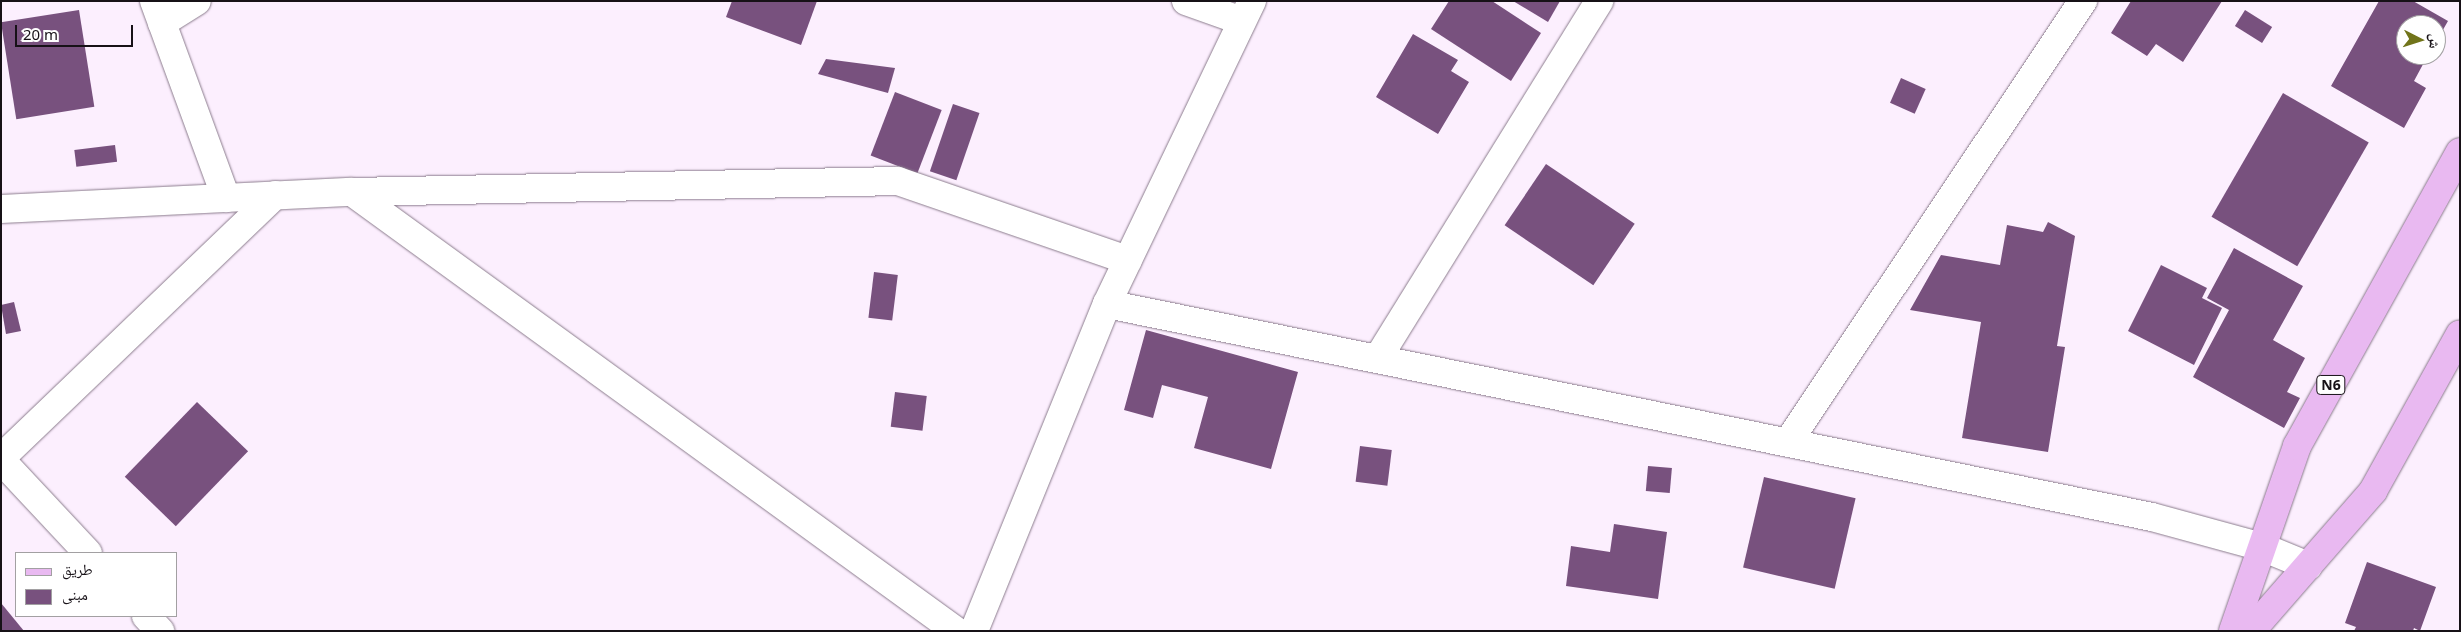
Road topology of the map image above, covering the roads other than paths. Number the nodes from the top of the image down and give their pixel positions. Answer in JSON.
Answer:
{"nodes":[{"id":1,"x":197,"y":1,"type":"edge"},
{"id":2,"x":1186,"y":1,"type":"edge"},
{"id":3,"x":1599,"y":1,"type":"edge"},
{"id":4,"x":2083,"y":1,"type":"edge"},
{"id":5,"x":1247,"y":11,"type":"edge"},
{"id":6,"x":158,"y":12,"type":"edge"},
{"id":7,"x":2460,"y":152,"type":"edge"},
{"id":8,"x":352,"y":192,"type":"junction"},
{"id":9,"x":275,"y":195,"type":"junction"},
{"id":10,"x":226,"y":198,"type":"junction"},
{"id":11,"x":1,"y":209,"type":"edge"},
{"id":12,"x":1128,"y":260,"type":"junction"},
{"id":13,"x":1107,"y":304,"type":"junction"},
{"id":14,"x":2460,"y":334,"type":"edge"},
{"id":15,"x":1378,"y":358,"type":"junction"},
{"id":16,"x":2452,"y":367,"type":"edge"},
{"id":17,"x":1788,"y":442,"type":"junction"},
{"id":18,"x":1,"y":459,"type":"edge"},
{"id":19,"x":2262,"y":547,"type":"junction"},
{"id":20,"x":87,"y":552,"type":"edge"},
{"id":21,"x":2308,"y":566,"type":"junction"},
{"id":22,"x":147,"y":617,"type":"edge"},
{"id":23,"x":160,"y":631,"type":"edge"},
{"id":24,"x":956,"y":631,"type":"edge"},
{"id":25,"x":974,"y":631,"type":"edge"},
{"id":26,"x":2233,"y":631,"type":"edge"},
{"id":27,"x":2251,"y":631,"type":"edge"}],
"edges":[{"from":1,"to":6,"type":"street"},
{"from":2,"to":5,"type":"street"},
{"from":3,"to":15,"type":"street"},
{"from":4,"to":17,"type":"street"},
{"from":5,"to":12,"type":"street"},
{"from":6,"to":10,"type":"street"},
{"from":7,"to":19,"type":"main road","number":"N6"},
{"from":8,"to":9,"type":"street"},
{"from":8,"to":12,"type":"street"},
{"from":8,"to":24,"type":"street"},
{"from":9,"to":10,"type":"street"},
{"from":9,"to":18,"type":"street"},
{"from":10,"to":11,"type":"street"},
{"from":12,"to":13,"type":"street"},
{"from":13,"to":15,"type":"street"},
{"from":13,"to":25,"type":"street"},
{"from":14,"to":16,"type":"main road"},
{"from":15,"to":17,"type":"street"},
{"from":16,"to":21,"type":"main road"},
{"from":17,"to":19,"type":"street"},
{"from":18,"to":20,"type":"street"},
{"from":19,"to":21,"type":"street"},
{"from":19,"to":26,"type":"main road","number":"N6"},
{"from":21,"to":27,"type":"main road"},
{"from":22,"to":23,"type":"street"}]}
